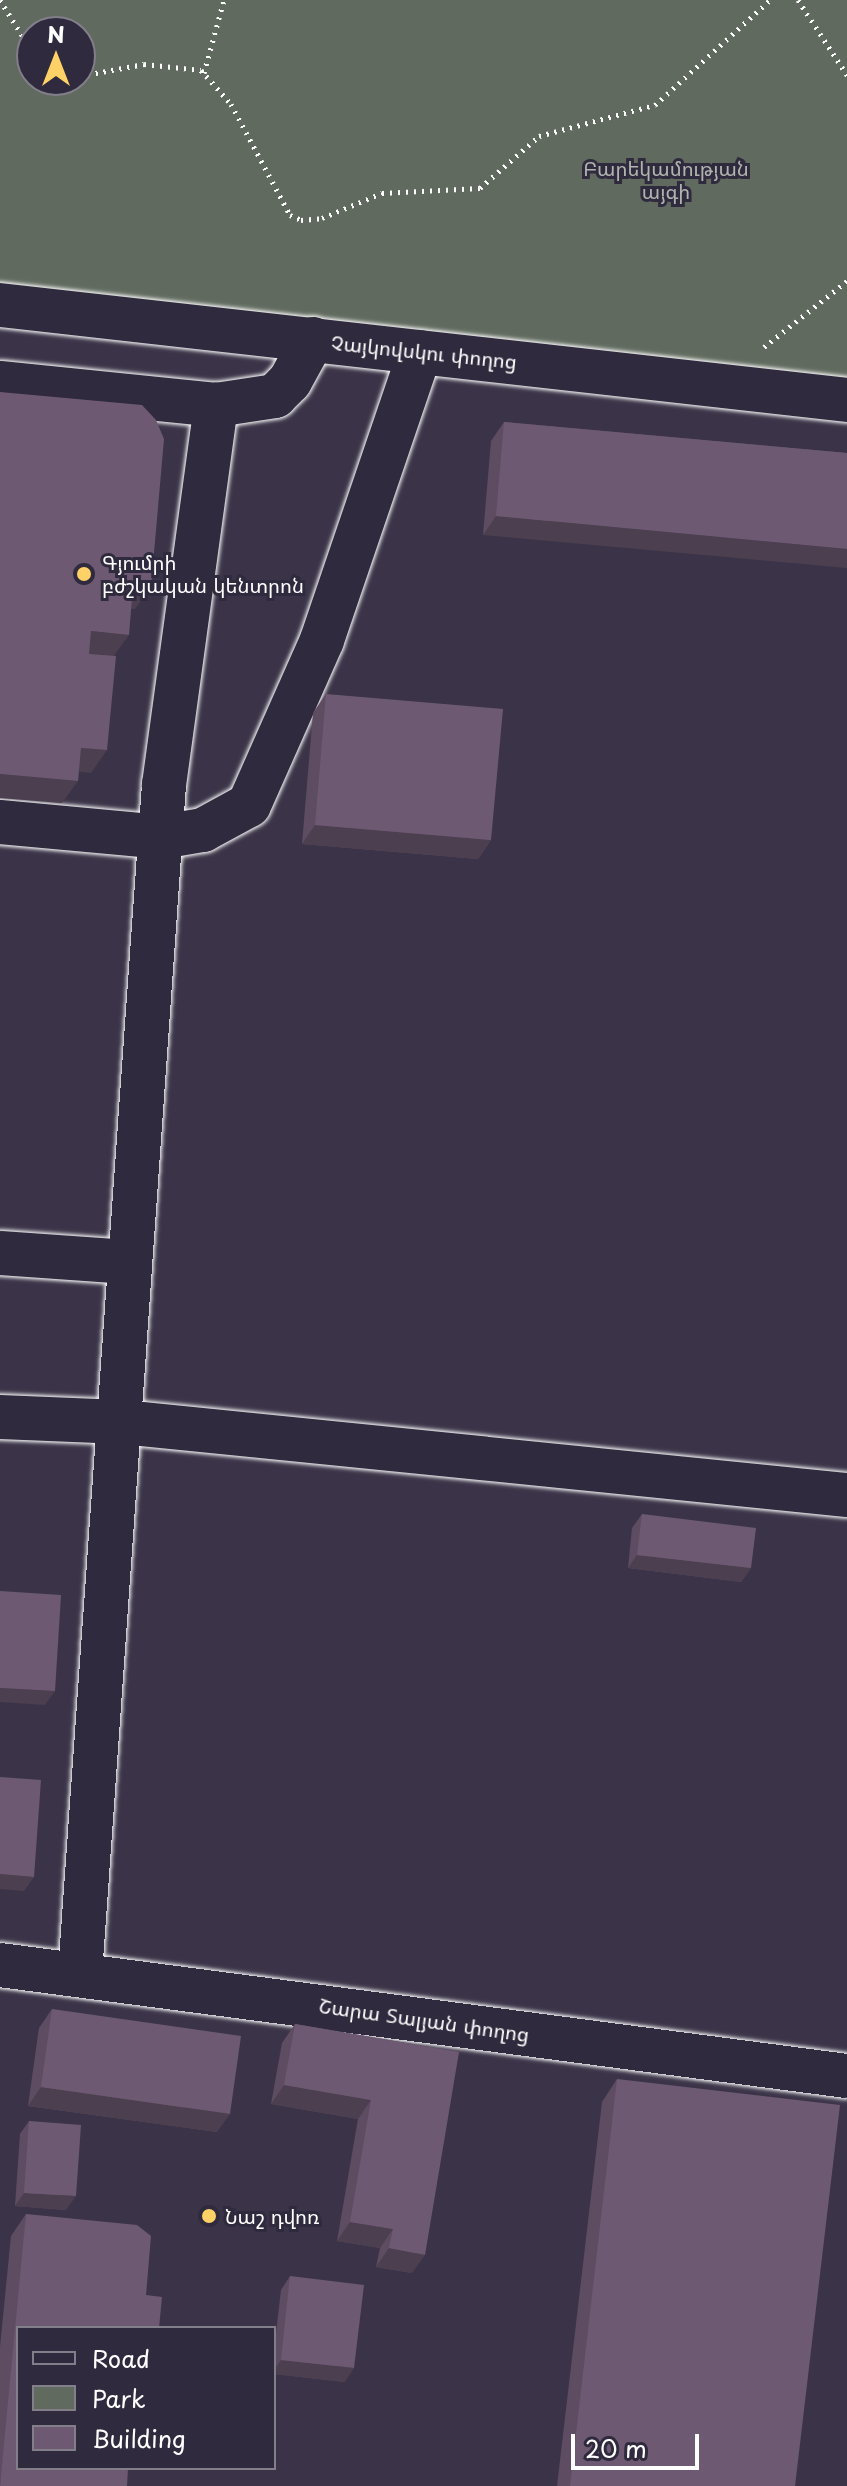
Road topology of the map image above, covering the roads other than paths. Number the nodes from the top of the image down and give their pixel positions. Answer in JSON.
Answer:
{"nodes":[{"id":1,"x":0,"y":305,"type":"edge"},
{"id":2,"x":313,"y":339,"type":"junction"},
{"id":3,"x":420,"y":352,"type":"junction"},
{"id":4,"x":0,"y":383,"type":"edge"},
{"id":5,"x":847,"y":400,"type":"edge"},
{"id":6,"x":216,"y":405,"type":"junction"},
{"id":7,"x":0,"y":822,"type":"edge"},
{"id":8,"x":161,"y":837,"type":"junction"},
{"id":9,"x":0,"y":1253,"type":"edge"},
{"id":10,"x":128,"y":1262,"type":"junction"},
{"id":11,"x":0,"y":1417,"type":"edge"},
{"id":12,"x":122,"y":1422,"type":"junction"},
{"id":13,"x":847,"y":1495,"type":"edge"},
{"id":14,"x":0,"y":1965,"type":"edge"},
{"id":15,"x":80,"y":1974,"type":"junction"},
{"id":16,"x":847,"y":2076,"type":"edge"}],
"edges":[{"from":1,"to":2,"type":"street","name":"Չայկովսկու փողոց"},
{"from":2,"to":3,"type":"street","name":"Չայկովսկու փողոց"},
{"from":2,"to":6,"type":"street"},
{"from":3,"to":5,"type":"street","name":"Չայկովսկու փողոց"},
{"from":3,"to":8,"type":"street"},
{"from":4,"to":6,"type":"street"},
{"from":6,"to":8,"type":"street"},
{"from":7,"to":8,"type":"street"},
{"from":8,"to":10,"type":"street"},
{"from":9,"to":10,"type":"street"},
{"from":10,"to":12,"type":"street"},
{"from":11,"to":12,"type":"street"},
{"from":12,"to":13,"type":"street"},
{"from":12,"to":15,"type":"street"},
{"from":14,"to":15,"type":"street","name":"Շարա Տալյան փողոց"},
{"from":15,"to":16,"type":"street","name":"Շարա Տալյան փողոց"}]}
